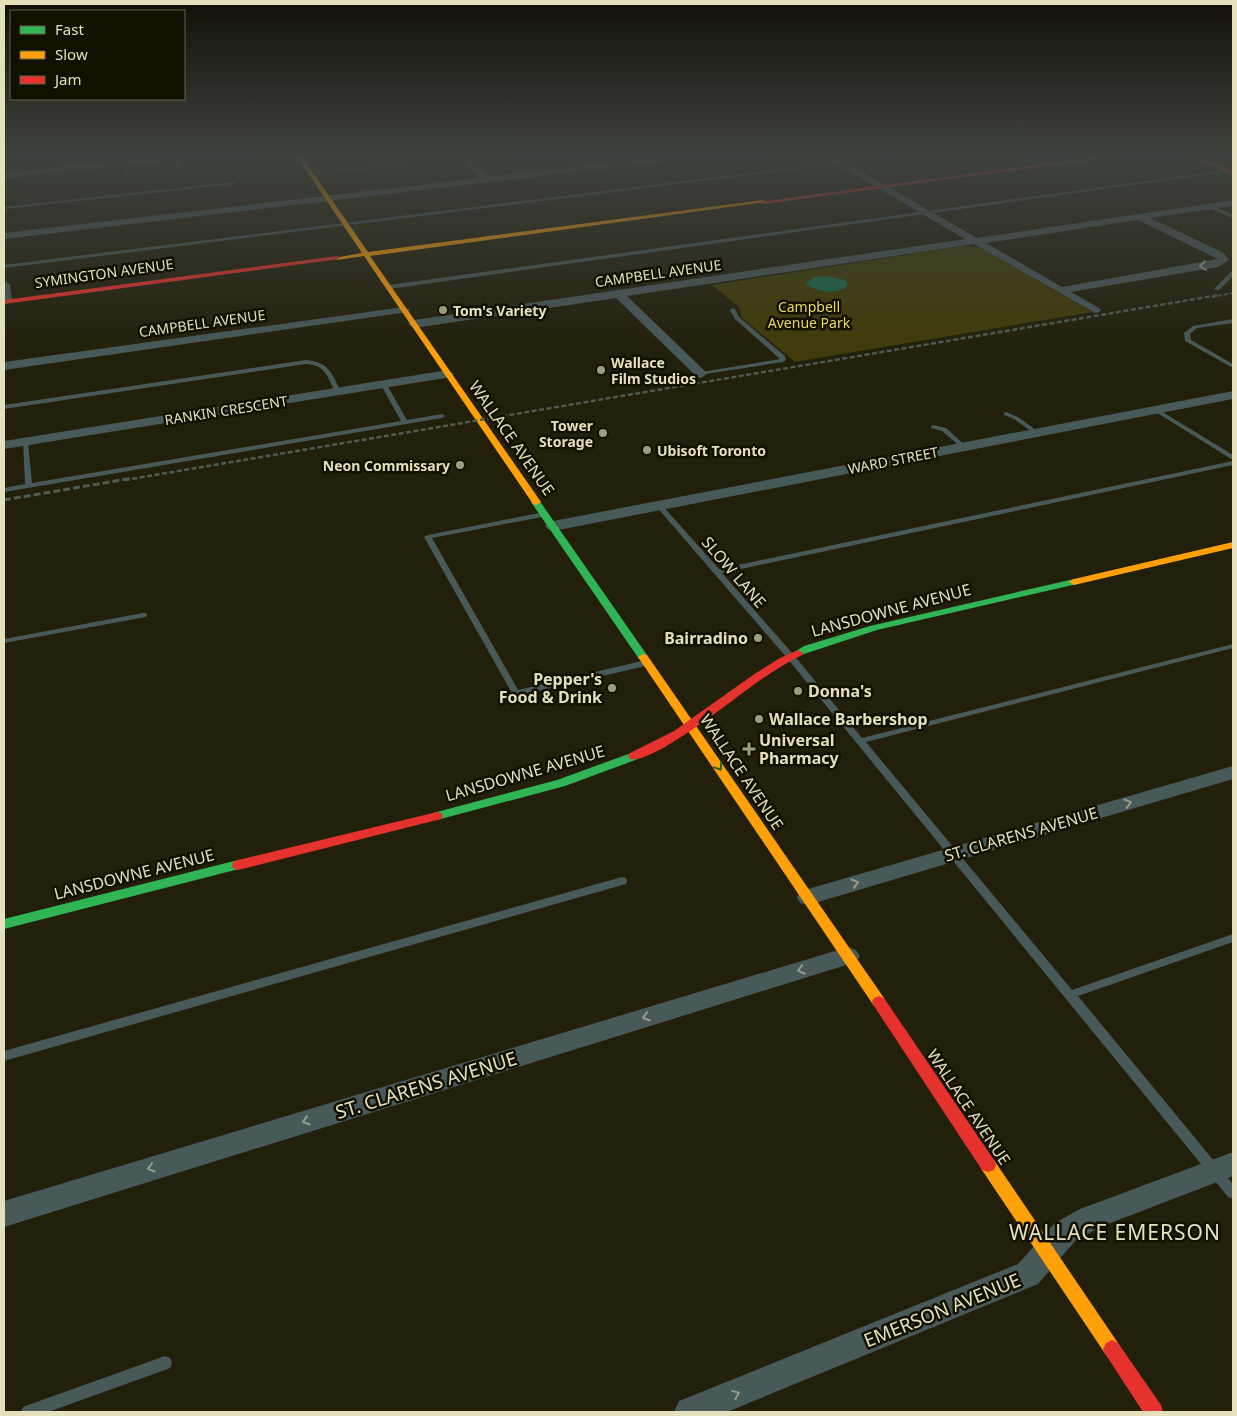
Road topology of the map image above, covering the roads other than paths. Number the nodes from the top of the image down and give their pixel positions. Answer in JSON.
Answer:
{"nodes":[{"id":1,"x":143,"y":220,"type":"edge"},
{"id":2,"x":342,"y":220,"type":"edge"},
{"id":3,"x":385,"y":220,"type":"edge"},
{"id":4,"x":627,"y":220,"type":"edge"},
{"id":5,"x":876,"y":220,"type":"edge"},
{"id":6,"x":939,"y":220,"type":"edge"},
{"id":7,"x":1120,"y":220,"type":"edge"},
{"id":8,"x":1146,"y":220,"type":"edge"},
{"id":9,"x":345,"y":225,"type":"junction"},
{"id":10,"x":4,"y":236,"type":"edge"},
{"id":11,"x":976,"y":242,"type":"junction"},
{"id":12,"x":366,"y":254,"type":"junction"},
{"id":13,"x":4,"y":268,"type":"edge"},
{"id":14,"x":1233,"y":273,"type":"edge"},
{"id":15,"x":4,"y":284,"type":"edge"},
{"id":16,"x":389,"y":288,"type":"junction"},
{"id":17,"x":1217,"y":289,"type":"dead end"},
{"id":18,"x":1062,"y":290,"type":"junction"},
{"id":19,"x":619,"y":294,"type":"junction"},
{"id":20,"x":5,"y":302,"type":"edge"},
{"id":21,"x":404,"y":310,"type":"junction"},
{"id":22,"x":733,"y":310,"type":"dead end"},
{"id":23,"x":1095,"y":310,"type":"dead end"},
{"id":24,"x":1233,"y":320,"type":"edge"},
{"id":25,"x":414,"y":324,"type":"junction"},
{"id":26,"x":4,"y":366,"type":"edge"},
{"id":27,"x":1233,"y":366,"type":"edge"},
{"id":28,"x":448,"y":374,"type":"junction"},
{"id":29,"x":701,"y":374,"type":"joint"},
{"id":30,"x":384,"y":385,"type":"junction"},
{"id":31,"x":338,"y":392,"type":"junction"},
{"id":32,"x":1233,"y":395,"type":"edge"},
{"id":33,"x":4,"y":407,"type":"edge"},
{"id":34,"x":1156,"y":410,"type":"junction"},
{"id":35,"x":1006,"y":414,"type":"dead end"},
{"id":36,"x":442,"y":416,"type":"dead end"},
{"id":37,"x":405,"y":422,"type":"junction"},
{"id":38,"x":1037,"y":433,"type":"junction"},
{"id":39,"x":25,"y":442,"type":"junction"},
{"id":40,"x":4,"y":444,"type":"edge"},
{"id":41,"x":1233,"y":458,"type":"edge"},
{"id":42,"x":1233,"y":463,"type":"edge"},
{"id":43,"x":29,"y":486,"type":"junction"},
{"id":44,"x":4,"y":490,"type":"edge"},
{"id":45,"x":659,"y":505,"type":"junction"},
{"id":46,"x":544,"y":514,"type":"junction"},
{"id":47,"x":553,"y":526,"type":"junction"},
{"id":48,"x":1233,"y":545,"type":"edge"},
{"id":49,"x":716,"y":572,"type":"junction"},
{"id":50,"x":143,"y":615,"type":"dead end"},
{"id":51,"x":4,"y":642,"type":"edge"},
{"id":52,"x":1233,"y":646,"type":"edge"},
{"id":53,"x":790,"y":656,"type":"junction"},
{"id":54,"x":646,"y":663,"type":"junction"},
{"id":55,"x":691,"y":726,"type":"junction"},
{"id":56,"x":861,"y":741,"type":"junction"},
{"id":57,"x":1233,"y":772,"type":"edge"},
{"id":58,"x":953,"y":854,"type":"junction"},
{"id":59,"x":622,"y":881,"type":"dead end"},
{"id":60,"x":808,"y":897,"type":"junction"},
{"id":61,"x":4,"y":924,"type":"edge"},
{"id":62,"x":1233,"y":938,"type":"edge"},
{"id":63,"x":848,"y":956,"type":"junction"},
{"id":64,"x":1069,"y":995,"type":"junction"},
{"id":65,"x":4,"y":1056,"type":"edge"},
{"id":66,"x":1224,"y":1167,"type":"edge"},
{"id":67,"x":1233,"y":1193,"type":"edge"},
{"id":68,"x":4,"y":1214,"type":"edge"},
{"id":69,"x":1046,"y":1252,"type":"junction"},
{"id":70,"x":165,"y":1363,"type":"dead end"},
{"id":71,"x":28,"y":1412,"type":"edge"},
{"id":72,"x":690,"y":1412,"type":"edge"},
{"id":73,"x":1154,"y":1412,"type":"edge"}],
"edges":[{"from":1,"to":10,"type":"street"},
{"from":2,"to":9,"type":"street","name":"WALLACE AVENUE"},
{"from":3,"to":9,"type":"lane"},
{"from":4,"to":12,"type":"street","name":"SYMINGTON AVENUE"},
{"from":5,"to":16,"type":"lane"},
{"from":6,"to":11,"type":"street"},
{"from":7,"to":11,"type":"street","name":"CAMPBELL AVENUE"},
{"from":8,"to":18,"type":"street","one_way":true},
{"from":9,"to":12,"type":"street","name":"WALLACE AVENUE"},
{"from":9,"to":13,"type":"lane"},
{"from":11,"to":18,"type":"street"},
{"from":11,"to":19,"type":"street","name":"CAMPBELL AVENUE"},
{"from":12,"to":16,"type":"street","name":"WALLACE AVENUE"},
{"from":12,"to":20,"type":"street","name":"SYMINGTON AVENUE"},
{"from":14,"to":17,"type":"lane"},
{"from":15,"to":20,"type":"street"},
{"from":16,"to":21,"type":"street","name":"WALLACE AVENUE"},
{"from":18,"to":23,"type":"street"},
{"from":19,"to":25,"type":"street","name":"CAMPBELL AVENUE"},
{"from":19,"to":29,"type":"street"},
{"from":21,"to":25,"type":"street","name":"WALLACE AVENUE"},
{"from":21,"to":26,"type":"street","name":"CAMPBELL AVENUE"},
{"from":22,"to":29,"type":"lane"},
{"from":24,"to":27,"type":"lane"},
{"from":25,"to":28,"type":"street","name":"WALLACE AVENUE"},
{"from":28,"to":30,"type":"street","name":"RANKIN CRESCENT"},
{"from":28,"to":46,"type":"street","name":"WALLACE AVENUE"},
{"from":30,"to":31,"type":"street","name":"RANKIN CRESCENT"},
{"from":30,"to":37,"type":"lane"},
{"from":31,"to":33,"type":"lane"},
{"from":31,"to":39,"type":"street","name":"RANKIN CRESCENT"},
{"from":32,"to":34,"type":"street","name":"WARD STREET"},
{"from":34,"to":38,"type":"street","name":"WARD STREET"},
{"from":34,"to":41,"type":"lane"},
{"from":35,"to":38,"type":"lane"},
{"from":36,"to":37,"type":"lane"},
{"from":37,"to":43,"type":"lane"},
{"from":38,"to":45,"type":"street","name":"WARD STREET"},
{"from":39,"to":40,"type":"street","name":"RANKIN CRESCENT"},
{"from":39,"to":43,"type":"lane"},
{"from":42,"to":49,"type":"lane"},
{"from":43,"to":44,"type":"lane"},
{"from":45,"to":47,"type":"street","name":"WARD STREET"},
{"from":45,"to":49,"type":"lane","name":"SLOW LANE"},
{"from":46,"to":47,"type":"street","name":"WALLACE AVENUE"},
{"from":46,"to":54,"type":"lane"},
{"from":47,"to":54,"type":"street","name":"WALLACE AVENUE"},
{"from":48,"to":53,"type":"street","name":"LANSDOWNE AVENUE"},
{"from":49,"to":53,"type":"lane","name":"SLOW LANE"},
{"from":50,"to":51,"type":"lane"},
{"from":52,"to":56,"type":"lane"},
{"from":53,"to":55,"type":"street","name":"LANSDOWNE AVENUE"},
{"from":53,"to":56,"type":"lane","name":"SLOW LANE"},
{"from":54,"to":55,"type":"street","name":"WALLACE AVENUE"},
{"from":55,"to":60,"type":"street","name":"WALLACE AVENUE","one_way":true},
{"from":55,"to":61,"type":"street","name":"LANSDOWNE AVENUE"},
{"from":56,"to":58,"type":"lane","name":"SLOW LANE"},
{"from":58,"to":57,"type":"street","name":"ST. CLARENS AVENUE","one_way":true},
{"from":60,"to":58,"type":"street","name":"ST. CLARENS AVENUE","one_way":true},
{"from":58,"to":64,"type":"lane"},
{"from":59,"to":65,"type":"lane"},
{"from":60,"to":63,"type":"street","name":"WALLACE AVENUE"},
{"from":62,"to":64,"type":"lane"},
{"from":63,"to":68,"type":"street","name":"ST. CLARENS AVENUE","one_way":true},
{"from":63,"to":69,"type":"street","name":"WALLACE AVENUE"},
{"from":64,"to":66,"type":"lane"},
{"from":66,"to":67,"type":"lane"},
{"from":66,"to":69,"type":"street","name":"EMERSON AVENUE"},
{"from":72,"to":69,"type":"street","name":"EMERSON AVENUE","one_way":true},
{"from":69,"to":73,"type":"street","name":"WALLACE AVENUE"},
{"from":70,"to":71,"type":"lane"}]}
